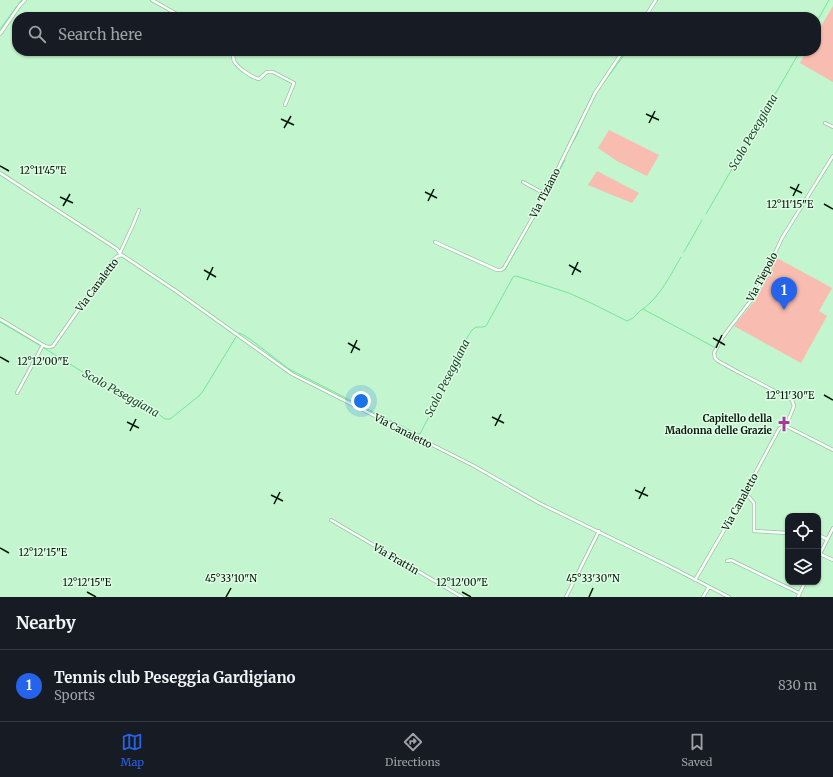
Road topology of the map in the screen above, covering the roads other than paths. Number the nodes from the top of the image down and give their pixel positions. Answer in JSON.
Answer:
{"nodes":[{"id":1,"x":25,"y":0,"type":"edge"},
{"id":2,"x":152,"y":0,"type":"edge"},
{"id":3,"x":656,"y":0,"type":"edge"},
{"id":4,"x":16,"y":12,"type":"edge"},
{"id":5,"x":173,"y":12,"type":"edge"},
{"id":6,"x":648,"y":12,"type":"edge"},
{"id":7,"x":12,"y":17,"type":"edge"},
{"id":8,"x":0,"y":34,"type":"edge"},
{"id":9,"x":233,"y":56,"type":"edge"},
{"id":10,"x":620,"y":56,"type":"edge"},
{"id":11,"x":285,"y":105,"type":"dead end"},
{"id":12,"x":825,"y":123,"type":"dead end"},
{"id":13,"x":833,"y":127,"type":"edge"},
{"id":14,"x":833,"y":156,"type":"edge"},
{"id":15,"x":0,"y":173,"type":"edge"},
{"id":16,"x":523,"y":182,"type":"dead end"},
{"id":17,"x":545,"y":194,"type":"junction"},
{"id":18,"x":139,"y":210,"type":"dead end"},
{"id":19,"x":435,"y":242,"type":"dead end"},
{"id":20,"x":120,"y":254,"type":"junction"},
{"id":21,"x":0,"y":319,"type":"edge"},
{"id":22,"x":43,"y":345,"type":"junction"},
{"id":23,"x":17,"y":393,"type":"dead end"},
{"id":24,"x":786,"y":426,"type":"junction"},
{"id":25,"x":833,"y":450,"type":"edge"},
{"id":26,"x":744,"y":495,"type":"junction"},
{"id":27,"x":331,"y":520,"type":"dead end"},
{"id":28,"x":833,"y":528,"type":"edge"},
{"id":29,"x":599,"y":531,"type":"junction"},
{"id":30,"x":785,"y":533,"type":"edge"},
{"id":31,"x":821,"y":536,"type":"edge"},
{"id":32,"x":827,"y":539,"type":"junction"},
{"id":33,"x":821,"y":552,"type":"edge"},
{"id":34,"x":821,"y":554,"type":"edge"},
{"id":35,"x":833,"y":560,"type":"edge"},
{"id":36,"x":727,"y":561,"type":"dead end"},
{"id":37,"x":695,"y":580,"type":"junction"},
{"id":38,"x":804,"y":585,"type":"edge"},
{"id":39,"x":709,"y":587,"type":"junction"},
{"id":40,"x":800,"y":593,"type":"junction"},
{"id":41,"x":462,"y":597,"type":"edge"},
{"id":42,"x":566,"y":597,"type":"edge"},
{"id":43,"x":703,"y":597,"type":"edge"},
{"id":44,"x":729,"y":597,"type":"edge"},
{"id":45,"x":798,"y":597,"type":"edge"}],
"edges":[{"from":1,"to":4,"type":"street"},
{"from":2,"to":5,"type":"street"},
{"from":3,"to":6,"type":"street"},
{"from":7,"to":8,"type":"street"},
{"from":9,"to":11,"type":"street"},
{"from":10,"to":17,"type":"street","name":"Via Tiziano"},
{"from":12,"to":13,"type":"street"},
{"from":14,"to":24,"type":"street","name":"Via Tiepolo"},
{"from":15,"to":20,"type":"street"},
{"from":16,"to":17,"type":"street"},
{"from":17,"to":19,"type":"street","name":"Via Tiziano"},
{"from":18,"to":20,"type":"street"},
{"from":20,"to":22,"type":"street","name":"Via Canaletto"},
{"from":20,"to":29,"type":"street","name":"Via Canaletto"},
{"from":21,"to":22,"type":"street"},
{"from":22,"to":23,"type":"street"},
{"from":24,"to":25,"type":"street"},
{"from":24,"to":26,"type":"street","name":"Via Canaletto"},
{"from":26,"to":30,"type":"street"},
{"from":26,"to":37,"type":"street","name":"Via Canaletto"},
{"from":27,"to":41,"type":"street","name":"Via Frattin"},
{"from":28,"to":32,"type":"street"},
{"from":29,"to":37,"type":"street","name":"Via Canaletto"},
{"from":29,"to":42,"type":"street"},
{"from":31,"to":32,"type":"street"},
{"from":32,"to":33,"type":"street"},
{"from":34,"to":35,"type":"street"},
{"from":36,"to":40,"type":"street"},
{"from":37,"to":39,"type":"street","name":"Via Canaletto"},
{"from":38,"to":40,"type":"street"},
{"from":39,"to":43,"type":"street"},
{"from":39,"to":44,"type":"street","name":"Via Canaletto"},
{"from":40,"to":45,"type":"street"}]}
